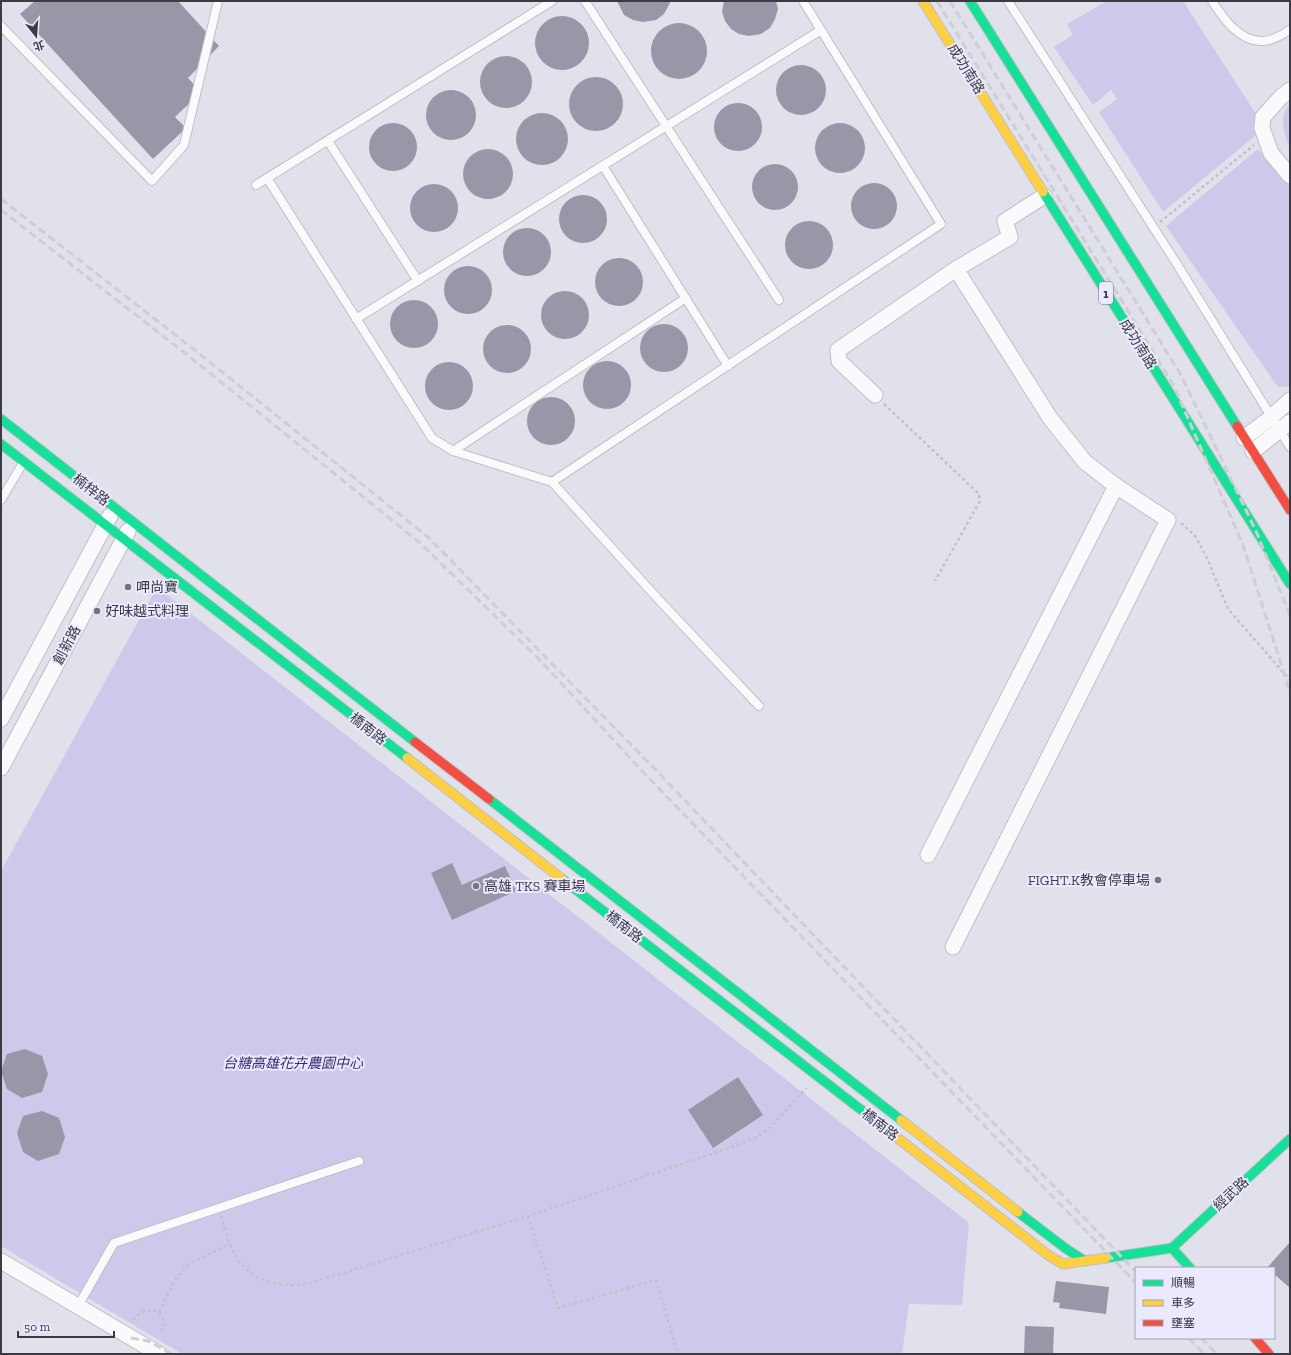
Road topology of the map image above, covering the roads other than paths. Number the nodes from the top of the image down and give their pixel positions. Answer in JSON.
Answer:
{"nodes":[{"id":1,"x":218,"y":1,"type":"edge"},
{"id":2,"x":552,"y":1,"type":"edge"},
{"id":3,"x":585,"y":1,"type":"edge"},
{"id":4,"x":803,"y":1,"type":"edge"},
{"id":5,"x":923,"y":1,"type":"edge"},
{"id":6,"x":970,"y":1,"type":"edge"},
{"id":7,"x":1008,"y":1,"type":"edge"},
{"id":8,"x":1212,"y":1,"type":"edge"},
{"id":9,"x":1,"y":26,"type":"edge"},
{"id":10,"x":821,"y":30,"type":"junction"},
{"id":11,"x":1290,"y":30,"type":"edge"},
{"id":12,"x":1290,"y":90,"type":"edge"},
{"id":13,"x":666,"y":127,"type":"junction"},
{"id":14,"x":328,"y":140,"type":"junction"},
{"id":15,"x":603,"y":166,"type":"junction"},
{"id":16,"x":1290,"y":176,"type":"edge"},
{"id":17,"x":268,"y":178,"type":"junction"},
{"id":18,"x":256,"y":185,"type":"dead end"},
{"id":19,"x":1044,"y":196,"type":"junction"},
{"id":20,"x":956,"y":269,"type":"junction"},
{"id":21,"x":418,"y":281,"type":"junction"},
{"id":22,"x":686,"y":298,"type":"junction"},
{"id":23,"x":779,"y":300,"type":"dead end"},
{"id":24,"x":356,"y":319,"type":"junction"},
{"id":25,"x":728,"y":366,"type":"junction"},
{"id":26,"x":875,"y":395,"type":"road end"},
{"id":27,"x":1290,"y":400,"type":"edge"},
{"id":28,"x":1272,"y":416,"type":"junction"},
{"id":29,"x":1,"y":419,"type":"edge"},
{"id":30,"x":1286,"y":426,"type":"edge"},
{"id":31,"x":1244,"y":438,"type":"junction"},
{"id":32,"x":1,"y":444,"type":"edge"},
{"id":33,"x":1290,"y":447,"type":"edge"},
{"id":34,"x":453,"y":451,"type":"junction"},
{"id":35,"x":1253,"y":451,"type":"junction"},
{"id":36,"x":24,"y":462,"type":"junction"},
{"id":37,"x":552,"y":482,"type":"junction"},
{"id":38,"x":1116,"y":486,"type":"junction"},
{"id":39,"x":1,"y":500,"type":"edge"},
{"id":40,"x":114,"y":508,"type":"junction"},
{"id":41,"x":1290,"y":510,"type":"edge"},
{"id":42,"x":132,"y":522,"type":"junction"},
{"id":43,"x":105,"y":525,"type":"junction"},
{"id":44,"x":124,"y":539,"type":"junction"},
{"id":45,"x":181,"y":560,"type":"joint"},
{"id":46,"x":169,"y":575,"type":"joint"},
{"id":47,"x":1290,"y":584,"type":"edge"},
{"id":48,"x":759,"y":706,"type":"dead end"},
{"id":49,"x":1,"y":719,"type":"edge"},
{"id":50,"x":1,"y":768,"type":"edge"},
{"id":51,"x":928,"y":855,"type":"dead end"},
{"id":52,"x":953,"y":947,"type":"dead end"},
{"id":53,"x":1290,"y":1139,"type":"edge"},
{"id":54,"x":359,"y":1161,"type":"dead end"},
{"id":55,"x":1172,"y":1248,"type":"junction"},
{"id":56,"x":1,"y":1261,"type":"edge"},
{"id":57,"x":1085,"y":1261,"type":"junction"},
{"id":58,"x":1189,"y":1267,"type":"edge"},
{"id":59,"x":78,"y":1306,"type":"junction"},
{"id":60,"x":1255,"y":1339,"type":"edge"},
{"id":61,"x":159,"y":1354,"type":"edge"},
{"id":62,"x":1269,"y":1354,"type":"edge"}],
"edges":[{"from":1,"to":9,"type":"lane"},
{"from":2,"to":14,"type":"lane"},
{"from":3,"to":13,"type":"lane"},
{"from":4,"to":10,"type":"lane"},
{"from":5,"to":19,"type":"street","name":"成功南路","number":"1"},
{"from":6,"to":31,"type":"street"},
{"from":7,"to":28,"type":"lane"},
{"from":8,"to":11,"type":"lane"},
{"from":10,"to":13,"type":"lane"},
{"from":10,"to":25,"type":"lane"},
{"from":12,"to":16,"type":"street"},
{"from":13,"to":15,"type":"lane"},
{"from":13,"to":23,"type":"lane"},
{"from":14,"to":17,"type":"lane"},
{"from":14,"to":21,"type":"lane"},
{"from":15,"to":21,"type":"lane"},
{"from":15,"to":22,"type":"lane"},
{"from":17,"to":18,"type":"lane"},
{"from":17,"to":24,"type":"lane"},
{"from":19,"to":20,"type":"street"},
{"from":19,"to":47,"type":"street","name":"成功南路","number":"1"},
{"from":20,"to":26,"type":"street"},
{"from":20,"to":38,"type":"street"},
{"from":21,"to":24,"type":"lane"},
{"from":22,"to":25,"type":"lane"},
{"from":22,"to":34,"type":"lane"},
{"from":24,"to":34,"type":"lane"},
{"from":25,"to":37,"type":"lane"},
{"from":27,"to":28,"type":"street"},
{"from":28,"to":30,"type":"lane"},
{"from":28,"to":31,"type":"street"},
{"from":29,"to":40,"type":"street","name":"楠梓路"},
{"from":30,"to":33,"type":"lane"},
{"from":30,"to":35,"type":"street"},
{"from":31,"to":35,"type":"street"},
{"from":32,"to":36,"type":"street","name":"楠梓路"},
{"from":34,"to":37,"type":"lane"},
{"from":35,"to":41,"type":"street"},
{"from":36,"to":39,"type":"lane"},
{"from":36,"to":43,"type":"street","name":"楠梓路"},
{"from":37,"to":48,"type":"lane"},
{"from":38,"to":51,"type":"street"},
{"from":38,"to":52,"type":"street"},
{"from":40,"to":42,"type":"street","name":"楠梓路"},
{"from":40,"to":43,"type":"street","name":"創新路"},
{"from":42,"to":44,"type":"street","name":"創新路"},
{"from":42,"to":45,"type":"street","name":"楠梓路"},
{"from":43,"to":44,"type":"street","name":"楠梓路"},
{"from":43,"to":49,"type":"street","name":"創新路"},
{"from":44,"to":46,"type":"street","name":"楠梓路"},
{"from":44,"to":50,"type":"street","name":"創新路"},
{"from":45,"to":57,"type":"street","name":"橋南路"},
{"from":46,"to":57,"type":"street","name":"橋南路"},
{"from":53,"to":55,"type":"street","name":"經武路"},
{"from":54,"to":59,"type":"lane"},
{"from":55,"to":57,"type":"street","name":"橋南路"},
{"from":55,"to":58,"type":"street"},
{"from":56,"to":59,"type":"street"},
{"from":59,"to":61,"type":"street"},
{"from":60,"to":62,"type":"street"}]}
